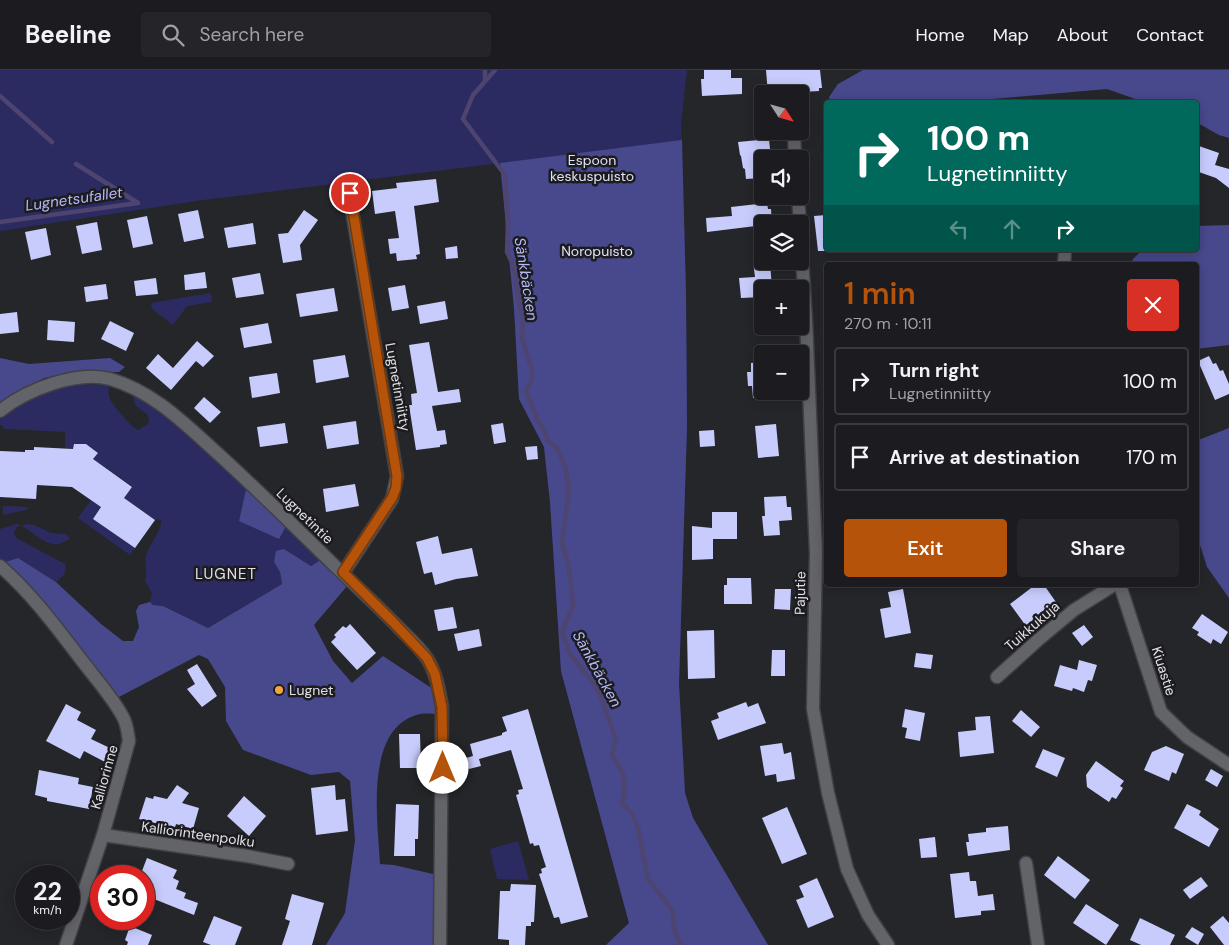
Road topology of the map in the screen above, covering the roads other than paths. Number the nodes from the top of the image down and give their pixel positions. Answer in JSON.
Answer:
{"nodes":[{"id":1,"x":350,"y":193,"type":"dead end"},
{"id":2,"x":803,"y":270,"type":"edge"},
{"id":3,"x":0,"y":411,"type":"edge"},
{"id":4,"x":0,"y":566,"type":"edge"},
{"id":5,"x":343,"y":572,"type":"junction"},
{"id":6,"x":1111,"y":587,"type":"edge"},
{"id":7,"x":1121,"y":587,"type":"edge"},
{"id":8,"x":997,"y":677,"type":"dead end"},
{"id":9,"x":1229,"y":765,"type":"edge"},
{"id":10,"x":103,"y":835,"type":"junction"},
{"id":11,"x":1026,"y":863,"type":"dead end"},
{"id":12,"x":288,"y":864,"type":"dead end"},
{"id":13,"x":66,"y":945,"type":"edge"},
{"id":14,"x":440,"y":945,"type":"edge"},
{"id":15,"x":888,"y":945,"type":"edge"},
{"id":16,"x":1038,"y":945,"type":"edge"}],
"edges":[{"from":1,"to":5,"type":"street","name":"Lugnetinniitty"},
{"from":2,"to":15,"type":"street","name":"Pajutie"},
{"from":3,"to":5,"type":"street","name":"Lugnetintie"},
{"from":4,"to":10,"type":"street","name":"Kalliorinne"},
{"from":5,"to":14,"type":"street","name":"Lugnetintie"},
{"from":6,"to":8,"type":"street","name":"Tuikkukuja"},
{"from":7,"to":9,"type":"street","name":"Kiuastie"},
{"from":10,"to":12,"type":"street","name":"Kalliorinteenpolku"},
{"from":10,"to":13,"type":"street","name":"Kalliorinne"},
{"from":11,"to":16,"type":"street"}]}
